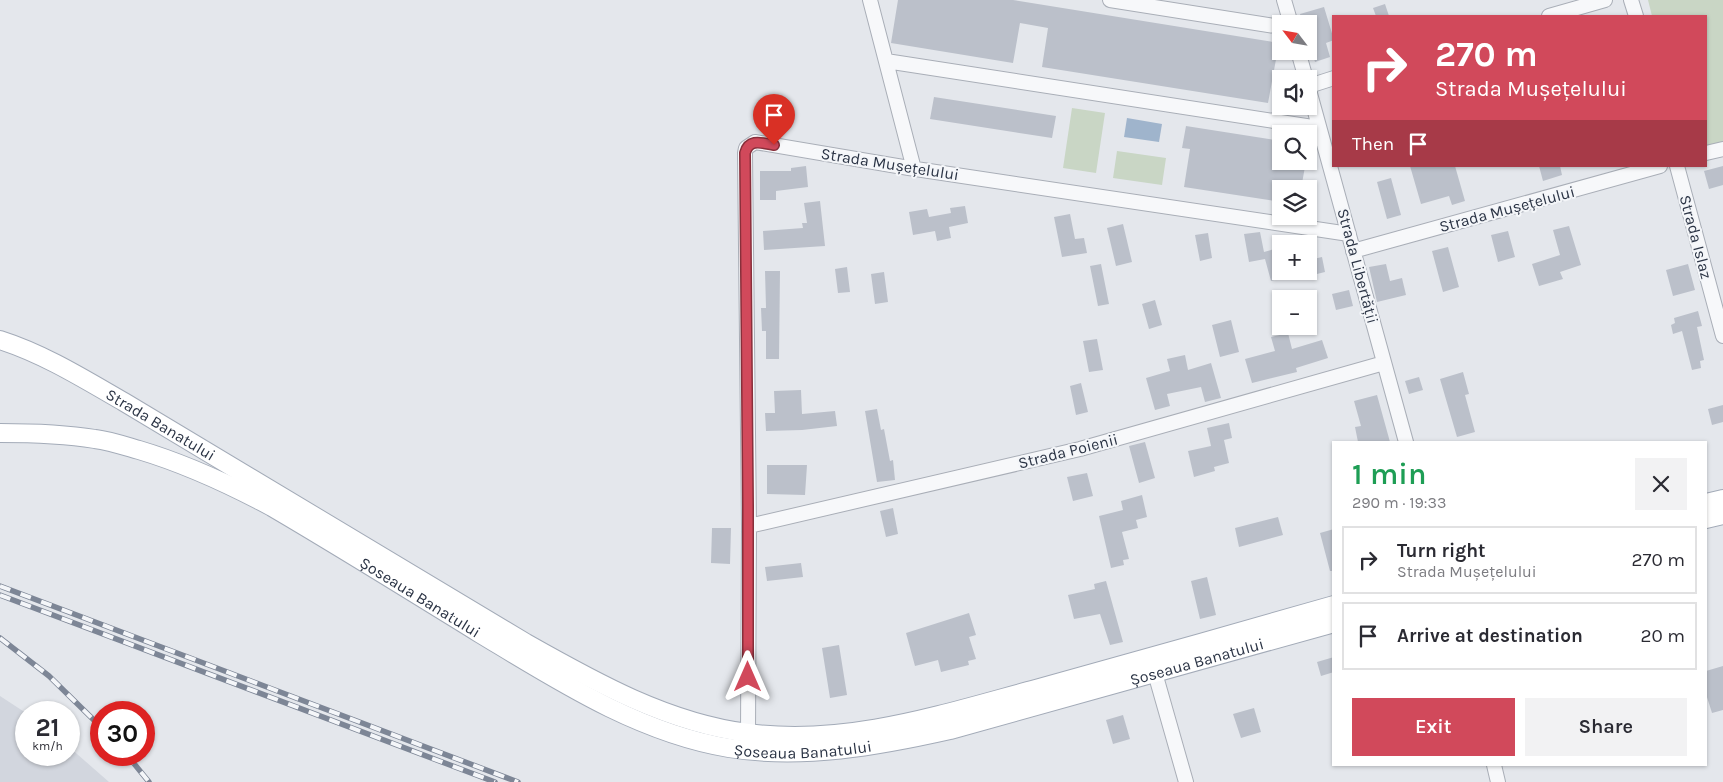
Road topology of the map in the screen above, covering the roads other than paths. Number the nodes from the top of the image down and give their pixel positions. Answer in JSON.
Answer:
{"nodes":[{"id":1,"x":870,"y":0,"type":"edge"},
{"id":2,"x":1110,"y":0,"type":"edge"},
{"id":3,"x":1284,"y":0,"type":"edge"},
{"id":4,"x":1605,"y":0,"type":"edge"},
{"id":5,"x":1631,"y":0,"type":"edge"},
{"id":6,"x":1288,"y":15,"type":"edge"},
{"id":7,"x":1552,"y":15,"type":"edge"},
{"id":8,"x":1636,"y":15,"type":"edge"},
{"id":9,"x":1272,"y":25,"type":"edge"},
{"id":10,"x":886,"y":61,"type":"junction"},
{"id":11,"x":1332,"y":79,"type":"edge"},
{"id":12,"x":1317,"y":83,"type":"edge"},
{"id":13,"x":1316,"y":115,"type":"edge"},
{"id":14,"x":1319,"y":128,"type":"junction"},
{"id":15,"x":1723,"y":149,"type":"edge"},
{"id":16,"x":1707,"y":153,"type":"edge"},
{"id":17,"x":1656,"y":167,"type":"edge"},
{"id":18,"x":1677,"y":167,"type":"edge"},
{"id":19,"x":914,"y":168,"type":"junction"},
{"id":20,"x":1349,"y":234,"type":"junction"},
{"id":21,"x":1353,"y":251,"type":"junction"},
{"id":22,"x":1723,"y":336,"type":"edge"},
{"id":23,"x":0,"y":340,"type":"edge"},
{"id":24,"x":1384,"y":363,"type":"junction"},
{"id":25,"x":0,"y":433,"type":"edge"},
{"id":26,"x":1406,"y":441,"type":"edge"},
{"id":27,"x":1723,"y":498,"type":"edge"},
{"id":28,"x":1707,"y":503,"type":"edge"},
{"id":29,"x":1723,"y":514,"type":"edge"},
{"id":30,"x":1707,"y":519,"type":"edge"},
{"id":31,"x":315,"y":523,"type":"junction"},
{"id":32,"x":748,"y":526,"type":"junction"},
{"id":33,"x":1332,"y":606,"type":"edge"},
{"id":34,"x":1332,"y":624,"type":"edge"},
{"id":35,"x":1155,"y":672,"type":"junction"},
{"id":36,"x":748,"y":733,"type":"junction"},
{"id":37,"x":1494,"y":766,"type":"edge"},
{"id":38,"x":1186,"y":782,"type":"edge"},
{"id":39,"x":1498,"y":782,"type":"edge"}],
"edges":[{"from":1,"to":10,"type":"street"},
{"from":2,"to":9,"type":"street"},
{"from":3,"to":6,"type":"street"},
{"from":4,"to":7,"type":"street"},
{"from":5,"to":8,"type":"street"},
{"from":10,"to":14,"type":"street"},
{"from":10,"to":19,"type":"street"},
{"from":11,"to":12,"type":"street"},
{"from":13,"to":14,"type":"street","name":"Strada Libertății"},
{"from":14,"to":20,"type":"street","name":"Strada Libertății"},
{"from":15,"to":16,"type":"street"},
{"from":17,"to":21,"type":"street","name":"Strada Mușețelului"},
{"from":18,"to":22,"type":"street","name":"Strada Islaz"},
{"from":19,"to":20,"type":"street","name":"Strada Mușețelului"},
{"from":19,"to":32,"type":"street","name":"Strada Mușețelului"},
{"from":20,"to":21,"type":"street","name":"Strada Libertății"},
{"from":21,"to":24,"type":"street","name":"Strada Libertății"},
{"from":23,"to":31,"type":"main road","name":"Strada Banatului"},
{"from":24,"to":26,"type":"street","name":"Strada Libertății"},
{"from":24,"to":32,"type":"street","name":"Strada Poienii"},
{"from":25,"to":31,"type":"main road","name":"Strada Banatului"},
{"from":27,"to":28,"type":"main road"},
{"from":29,"to":30,"type":"main road"},
{"from":31,"to":35,"type":"main road","name":"Șoseaua Banatului"},
{"from":31,"to":36,"type":"main road","name":"Șoseaua Banatului"},
{"from":32,"to":36,"type":"street","name":"Strada Mușețelului"},
{"from":33,"to":36,"type":"main road","name":"Șoseaua Banatului"},
{"from":34,"to":35,"type":"main road","name":"Șoseaua Banatului"},
{"from":35,"to":38,"type":"street"},
{"from":37,"to":39,"type":"street"}]}
